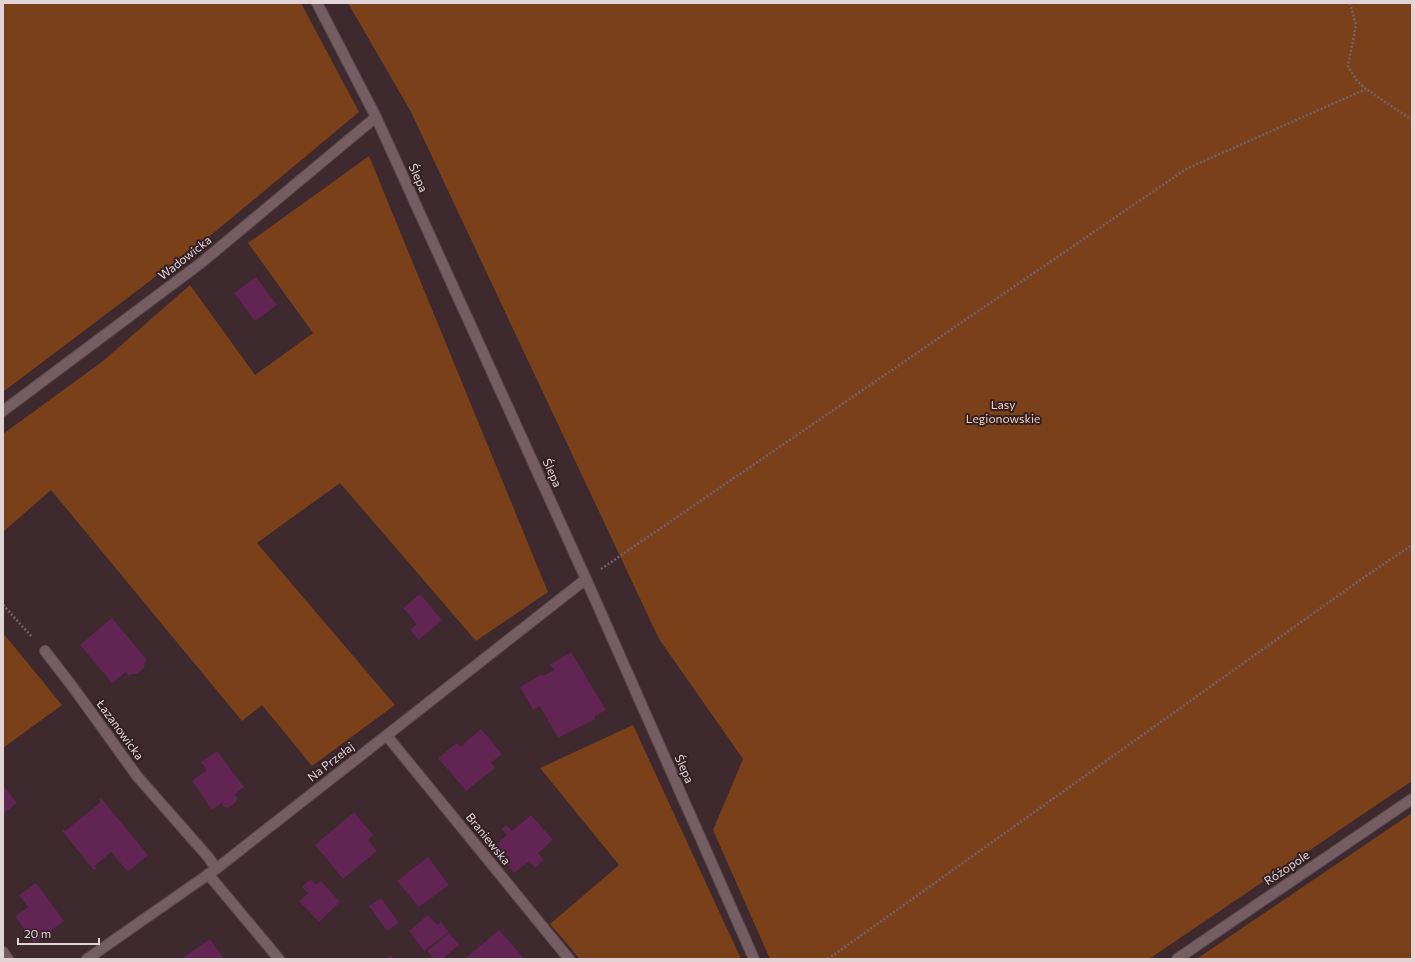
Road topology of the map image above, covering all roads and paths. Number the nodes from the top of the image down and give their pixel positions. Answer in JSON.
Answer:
{"nodes":[{"id":1,"x":317,"y":3,"type":"edge"},
{"id":2,"x":1350,"y":3,"type":"edge"},
{"id":3,"x":1366,"y":89,"type":"junction"},
{"id":4,"x":376,"y":117,"type":"junction"},
{"id":5,"x":1412,"y":120,"type":"edge"},
{"id":6,"x":3,"y":411,"type":"edge"},
{"id":7,"x":1412,"y":545,"type":"edge"},
{"id":8,"x":586,"y":579,"type":"junction"},
{"id":9,"x":3,"y":605,"type":"edge"},
{"id":10,"x":45,"y":651,"type":"joint"},
{"id":11,"x":387,"y":736,"type":"junction"},
{"id":12,"x":1412,"y":799,"type":"edge"},
{"id":13,"x":212,"y":871,"type":"junction"},
{"id":14,"x":3,"y":952,"type":"edge"},
{"id":15,"x":8,"y":959,"type":"edge"},
{"id":16,"x":87,"y":959,"type":"edge"},
{"id":17,"x":279,"y":959,"type":"edge"},
{"id":18,"x":569,"y":959,"type":"edge"},
{"id":19,"x":754,"y":959,"type":"edge"},
{"id":20,"x":828,"y":959,"type":"edge"},
{"id":21,"x":1177,"y":959,"type":"edge"}],
"edges":[{"from":1,"to":4,"type":"street","name":"Ślepa"},
{"from":2,"to":3,"type":"path"},
{"from":3,"to":5,"type":"path"},
{"from":3,"to":8,"type":"path"},
{"from":4,"to":6,"type":"street","name":"Wadowicka"},
{"from":4,"to":8,"type":"street","name":"Ślepa"},
{"from":7,"to":20,"type":"path"},
{"from":8,"to":11,"type":"street","name":"Na Przełaj"},
{"from":8,"to":19,"type":"street","name":"Ślepa"},
{"from":9,"to":10,"type":"path"},
{"from":10,"to":13,"type":"street","name":"Łazanowicka"},
{"from":11,"to":13,"type":"street","name":"Na Przełaj"},
{"from":11,"to":18,"type":"street","name":"Braniewska"},
{"from":12,"to":21,"type":"street","name":"Różopole"},
{"from":13,"to":16,"type":"street","name":"Na Przełaj"},
{"from":13,"to":17,"type":"street","name":"Łazanowicka"},
{"from":14,"to":15,"type":"street"}]}
